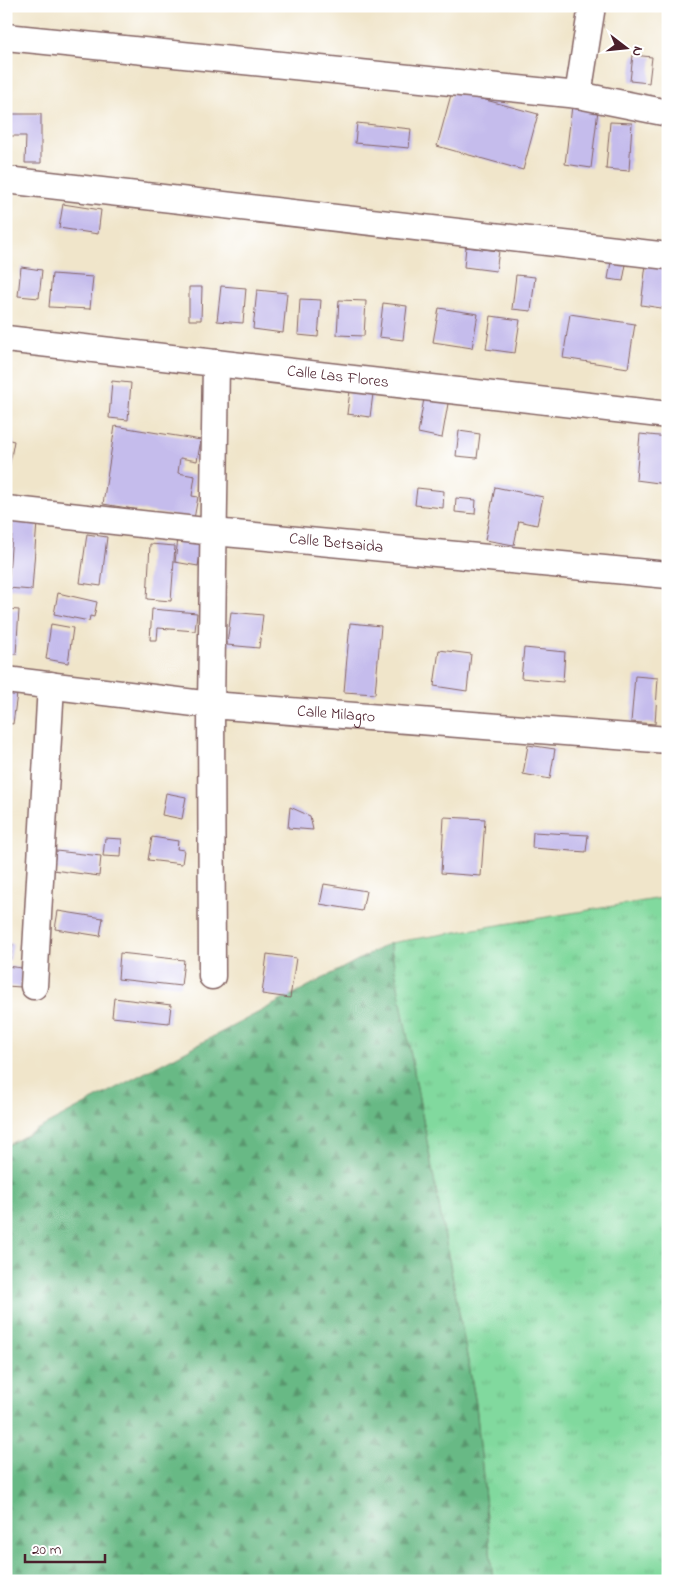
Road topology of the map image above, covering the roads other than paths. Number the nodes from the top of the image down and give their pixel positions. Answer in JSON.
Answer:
{"nodes":[{"id":1,"x":592,"y":6,"type":"edge"},
{"id":2,"x":6,"y":36,"type":"edge"},
{"id":3,"x":578,"y":95,"type":"junction"},
{"id":4,"x":668,"y":113,"type":"edge"},
{"id":5,"x":6,"y":180,"type":"edge"},
{"id":6,"x":668,"y":256,"type":"edge"},
{"id":7,"x":6,"y":340,"type":"edge"},
{"id":8,"x":216,"y":363,"type":"junction"},
{"id":9,"x":668,"y":415,"type":"edge"},
{"id":10,"x":6,"y":509,"type":"edge"},
{"id":11,"x":214,"y":532,"type":"junction"},
{"id":12,"x":668,"y":575,"type":"edge"},
{"id":13,"x":6,"y":680,"type":"edge"},
{"id":14,"x":51,"y":685,"type":"junction"},
{"id":15,"x":211,"y":705,"type":"junction"},
{"id":16,"x":668,"y":740,"type":"edge"},
{"id":17,"x":212,"y":976,"type":"dead end"},
{"id":18,"x":34,"y":986,"type":"dead end"}],
"edges":[{"from":1,"to":3,"type":"street"},
{"from":2,"to":3,"type":"street"},
{"from":3,"to":4,"type":"street"},
{"from":5,"to":6,"type":"street"},
{"from":7,"to":8,"type":"street","name":"Calle Las Flores"},
{"from":8,"to":9,"type":"street","name":"Calle Las Flores"},
{"from":8,"to":11,"type":"street"},
{"from":10,"to":11,"type":"street","name":"Calle Betsaida"},
{"from":11,"to":12,"type":"street","name":"Calle Betsaida"},
{"from":11,"to":15,"type":"street"},
{"from":13,"to":14,"type":"street","name":"Calle Milagro"},
{"from":14,"to":15,"type":"street","name":"Calle Milagro"},
{"from":14,"to":18,"type":"street"},
{"from":15,"to":16,"type":"street","name":"Calle Milagro"},
{"from":15,"to":17,"type":"street"}]}
